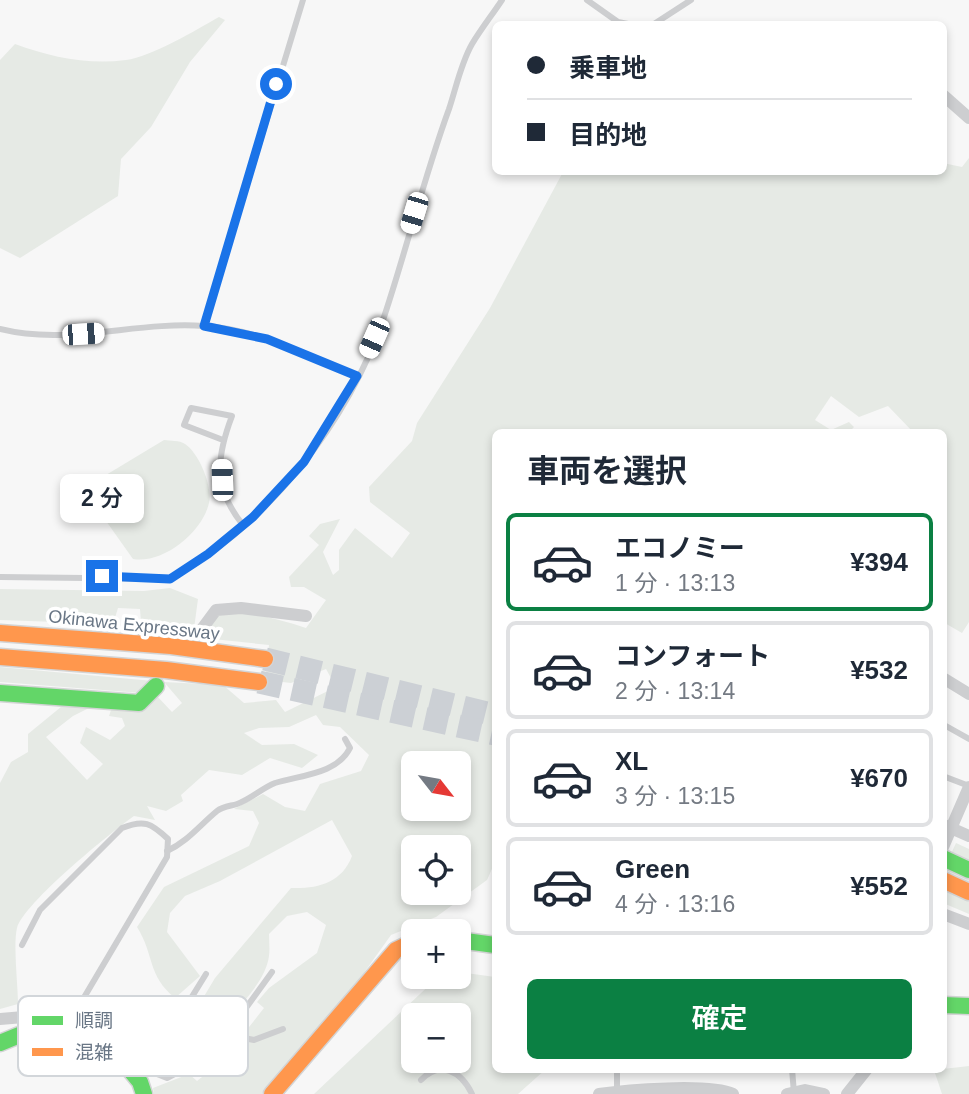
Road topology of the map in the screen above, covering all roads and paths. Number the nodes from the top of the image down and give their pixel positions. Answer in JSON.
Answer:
{"nodes":[{"id":1,"x":303,"y":0,"type":"edge"},
{"id":2,"x":502,"y":0,"type":"edge"},
{"id":3,"x":587,"y":0,"type":"edge"},
{"id":4,"x":691,"y":0,"type":"edge"},
{"id":5,"x":617,"y":21,"type":"edge"},
{"id":6,"x":659,"y":21,"type":"edge"},
{"id":7,"x":947,"y":99,"type":"edge"},
{"id":8,"x":969,"y":118,"type":"edge"},
{"id":9,"x":204,"y":326,"type":"junction"},
{"id":10,"x":0,"y":329,"type":"edge"},
{"id":11,"x":357,"y":376,"type":"junction"},
{"id":12,"x":223,"y":440,"type":"junction"},
{"id":13,"x":243,"y":525,"type":"junction"},
{"id":14,"x":0,"y":577,"type":"edge"},
{"id":15,"x":306,"y":617,"type":"dead end"},
{"id":16,"x":0,"y":633,"type":"edge"},
{"id":17,"x":196,"y":637,"type":"dead end"},
{"id":18,"x":0,"y":657,"type":"edge"},
{"id":19,"x":265,"y":660,"type":"tunnel mouth"},
{"id":20,"x":947,"y":680,"type":"edge"},
{"id":21,"x":259,"y":682,"type":"tunnel mouth"},
{"id":22,"x":156,"y":686,"type":"dead end"},
{"id":23,"x":0,"y":693,"type":"edge"},
{"id":24,"x":969,"y":694,"type":"edge"},
{"id":25,"x":947,"y":727,"type":"edge"},
{"id":26,"x":345,"y":739,"type":"dead end"},
{"id":27,"x":969,"y":739,"type":"edge"},
{"id":28,"x":947,"y":778,"type":"edge"},
{"id":29,"x":969,"y":787,"type":"edge"},
{"id":30,"x":947,"y":827,"type":"edge"},
{"id":31,"x":969,"y":836,"type":"edge"},
{"id":32,"x":167,"y":851,"type":"junction"},
{"id":33,"x":947,"y":860,"type":"edge"},
{"id":34,"x":969,"y":870,"type":"edge"},
{"id":35,"x":947,"y":882,"type":"edge"},
{"id":36,"x":969,"y":892,"type":"edge"},
{"id":37,"x":947,"y":916,"type":"edge"},
{"id":38,"x":969,"y":924,"type":"edge"},
{"id":39,"x":471,"y":942,"type":"edge"},
{"id":40,"x":22,"y":945,"type":"dead end"},
{"id":41,"x":492,"y":945,"type":"edge"},
{"id":42,"x":401,"y":948,"type":"edge"},
{"id":43,"x":272,"y":972,"type":"dead end"},
{"id":44,"x":206,"y":974,"type":"dead end"},
{"id":45,"x":84,"y":996,"type":"edge"},
{"id":46,"x":193,"y":996,"type":"edge"},
{"id":47,"x":248,"y":1003,"type":"edge"},
{"id":48,"x":947,"y":1005,"type":"edge"},
{"id":49,"x":969,"y":1006,"type":"edge"},
{"id":50,"x":18,"y":1017,"type":"edge"},
{"id":51,"x":0,"y":1019,"type":"edge"},
{"id":52,"x":283,"y":1029,"type":"dead end"},
{"id":53,"x":18,"y":1036,"type":"edge"},
{"id":54,"x":248,"y":1039,"type":"edge"},
{"id":55,"x":0,"y":1043,"type":"edge"},
{"id":56,"x":617,"y":1073,"type":"edge"},
{"id":57,"x":792,"y":1073,"type":"edge"},
{"id":58,"x":864,"y":1073,"type":"edge"},
{"id":59,"x":169,"y":1076,"type":"edge"},
{"id":60,"x":421,"y":1080,"type":"dead end"},
{"id":61,"x":144,"y":1082,"type":"edge"},
{"id":62,"x":617,"y":1091,"type":"junction"},
{"id":63,"x":791,"y":1093,"type":"edge"},
{"id":64,"x":272,"y":1094,"type":"edge"},
{"id":65,"x":472,"y":1094,"type":"edge"},
{"id":66,"x":599,"y":1094,"type":"edge"},
{"id":67,"x":733,"y":1094,"type":"edge"},
{"id":68,"x":824,"y":1094,"type":"edge"},
{"id":69,"x":847,"y":1094,"type":"edge"}],
"edges":[{"from":1,"to":9,"type":"lane"},
{"from":2,"to":11,"type":"lane"},
{"from":3,"to":5,"type":"lane"},
{"from":4,"to":6,"type":"lane"},
{"from":7,"to":8,"type":"street"},
{"from":9,"to":10,"type":"lane"},
{"from":9,"to":11,"type":"lane"},
{"from":11,"to":13,"type":"lane"},
{"from":12,"to":12,"type":"lane"},
{"from":12,"to":13,"type":"lane"},
{"from":13,"to":14,"type":"lane"},
{"from":15,"to":17,"type":"street"},
{"from":16,"to":19,"type":"main road","name":"Okinawa Expressway"},
{"from":18,"to":21,"type":"main road"},
{"from":20,"to":24,"type":"street"},
{"from":22,"to":23,"type":"main road"},
{"from":25,"to":27,"type":"lane"},
{"from":26,"to":32,"type":"lane"},
{"from":28,"to":29,"type":"lane"},
{"from":29,"to":30,"type":"street"},
{"from":30,"to":31,"type":"street"},
{"from":32,"to":40,"type":"lane"},
{"from":32,"to":45,"type":"lane"},
{"from":33,"to":34,"type":"main road"},
{"from":35,"to":36,"type":"main road"},
{"from":37,"to":38,"type":"street"},
{"from":39,"to":41,"type":"main road"},
{"from":42,"to":64,"type":"main road"},
{"from":43,"to":47,"type":"lane"},
{"from":44,"to":46,"type":"lane"},
{"from":48,"to":49,"type":"main road"},
{"from":50,"to":51,"type":"street"},
{"from":52,"to":54,"type":"lane"},
{"from":53,"to":55,"type":"main road"},
{"from":56,"to":62,"type":"lane"},
{"from":57,"to":63,"type":"lane"},
{"from":58,"to":69,"type":"street"},
{"from":59,"to":61,"type":"lane"},
{"from":60,"to":65,"type":"lane"},
{"from":62,"to":66,"type":"street"},
{"from":62,"to":67,"type":"street"},
{"from":63,"to":68,"type":"street"}]}
